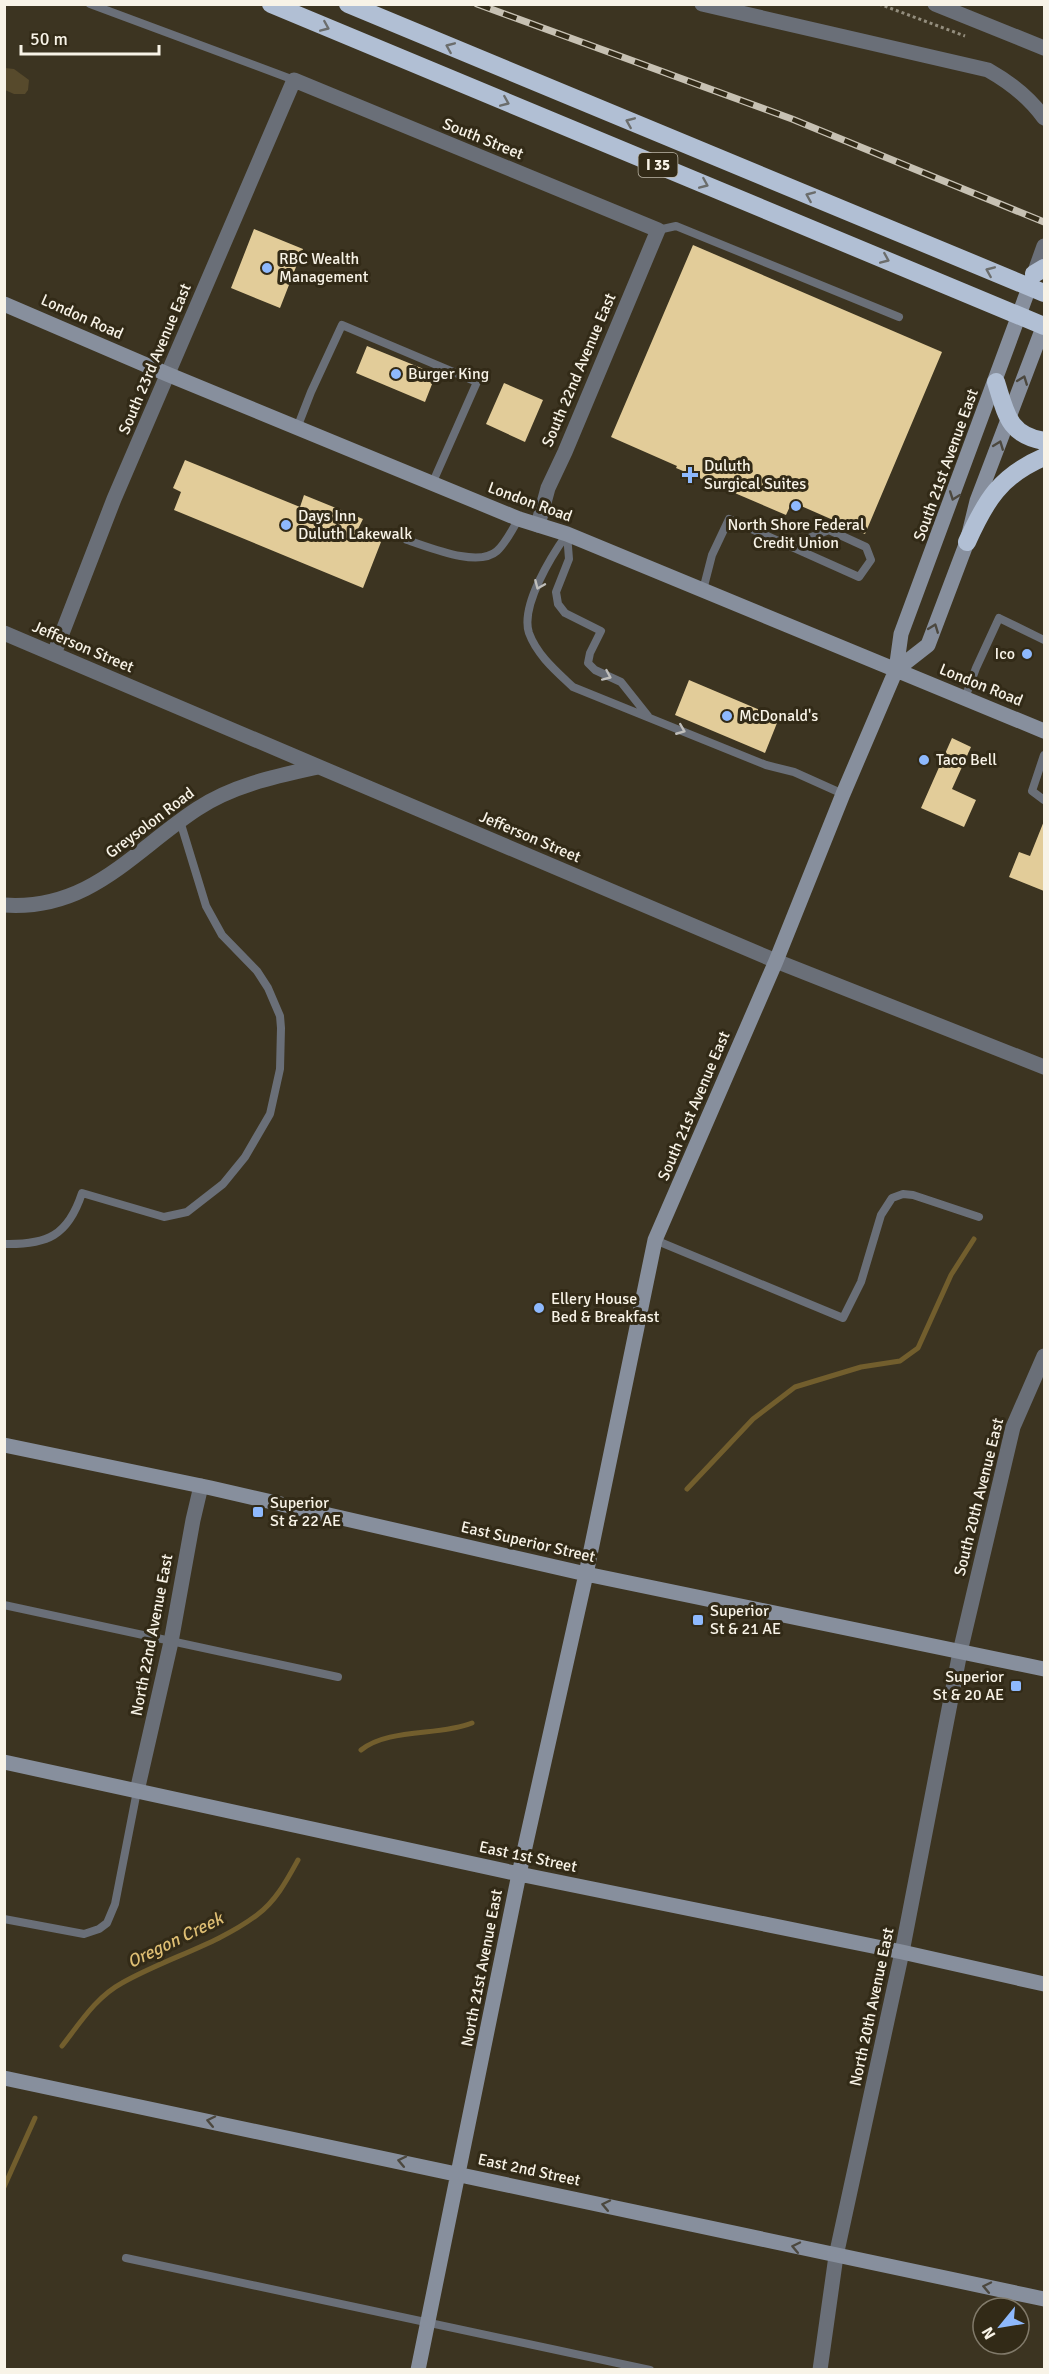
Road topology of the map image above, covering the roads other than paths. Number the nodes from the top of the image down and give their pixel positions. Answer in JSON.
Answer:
{"nodes":[{"id":1,"x":90,"y":4,"type":"edge"},
{"id":2,"x":271,"y":4,"type":"edge"},
{"id":3,"x":348,"y":4,"type":"edge"},
{"id":4,"x":702,"y":4,"type":"edge"},
{"id":5,"x":935,"y":4,"type":"edge"},
{"id":6,"x":1044,"y":48,"type":"edge"},
{"id":7,"x":294,"y":80,"type":"junction"},
{"id":8,"x":1044,"y":118,"type":"edge"},
{"id":9,"x":658,"y":230,"type":"junction"},
{"id":10,"x":1044,"y":246,"type":"edge"},
{"id":11,"x":1039,"y":271,"type":"edge"},
{"id":12,"x":1044,"y":293,"type":"edge"},
{"id":13,"x":4,"y":303,"type":"edge"},
{"id":14,"x":899,"y":316,"type":"dead end"},
{"id":15,"x":1042,"y":330,"type":"edge"},
{"id":16,"x":167,"y":374,"type":"junction"},
{"id":17,"x":996,"y":382,"type":"junction"},
{"id":18,"x":1009,"y":419,"type":"junction"},
{"id":19,"x":297,"y":428,"type":"junction"},
{"id":20,"x":1044,"y":441,"type":"edge"},
{"id":21,"x":1044,"y":457,"type":"edge"},
{"id":22,"x":432,"y":484,"type":"junction"},
{"id":23,"x":519,"y":519,"type":"junction"},
{"id":24,"x":538,"y":525,"type":"junction"},
{"id":25,"x":567,"y":534,"type":"junction"},
{"id":26,"x":407,"y":540,"type":"dead end"},
{"id":27,"x":967,"y":542,"type":"junction"},
{"id":28,"x":803,"y":552,"type":"junction"},
{"id":29,"x":703,"y":590,"type":"junction"},
{"id":30,"x":4,"y":633,"type":"edge"},
{"id":31,"x":1044,"y":640,"type":"edge"},
{"id":32,"x":54,"y":654,"type":"junction"},
{"id":33,"x":896,"y":670,"type":"junction"},
{"id":34,"x":965,"y":698,"type":"junction"},
{"id":35,"x":648,"y":717,"type":"junction"},
{"id":36,"x":1044,"y":731,"type":"edge"},
{"id":37,"x":1044,"y":755,"type":"edge"},
{"id":38,"x":318,"y":767,"type":"junction"},
{"id":39,"x":843,"y":794,"type":"junction"},
{"id":40,"x":1044,"y":800,"type":"edge"},
{"id":41,"x":180,"y":821,"type":"junction"},
{"id":42,"x":4,"y":905,"type":"edge"},
{"id":43,"x":776,"y":961,"type":"junction"},
{"id":44,"x":1044,"y":1067,"type":"edge"},
{"id":45,"x":979,"y":1217,"type":"dead end"},
{"id":46,"x":655,"y":1240,"type":"junction"},
{"id":47,"x":4,"y":1244,"type":"edge"},
{"id":48,"x":1044,"y":1356,"type":"edge"},
{"id":49,"x":1030,"y":1393,"type":"junction"},
{"id":50,"x":1044,"y":1399,"type":"edge"},
{"id":51,"x":4,"y":1445,"type":"edge"},
{"id":52,"x":201,"y":1486,"type":"junction"},
{"id":53,"x":586,"y":1574,"type":"junction"},
{"id":54,"x":4,"y":1605,"type":"edge"},
{"id":55,"x":171,"y":1642,"type":"junction"},
{"id":56,"x":960,"y":1652,"type":"junction"},
{"id":57,"x":1044,"y":1669,"type":"edge"},
{"id":58,"x":338,"y":1677,"type":"dead end"},
{"id":59,"x":4,"y":1762,"type":"edge"},
{"id":60,"x":137,"y":1791,"type":"junction"},
{"id":61,"x":519,"y":1874,"type":"junction"},
{"id":62,"x":4,"y":1919,"type":"edge"},
{"id":63,"x":902,"y":1952,"type":"junction"},
{"id":64,"x":1044,"y":1984,"type":"edge"},
{"id":65,"x":4,"y":2078,"type":"edge"},
{"id":66,"x":459,"y":2173,"type":"junction"},
{"id":67,"x":836,"y":2256,"type":"junction"},
{"id":68,"x":126,"y":2258,"type":"dead end"},
{"id":69,"x":1044,"y":2299,"type":"edge"},
{"id":70,"x":428,"y":2323,"type":"junction"},
{"id":71,"x":418,"y":2370,"type":"edge"},
{"id":72,"x":650,"y":2370,"type":"edge"},
{"id":73,"x":820,"y":2370,"type":"edge"}],
"edges":[{"from":1,"to":7,"type":"lane"},
{"from":2,"to":15,"type":"highway","number":"I 35","one_way":true},
{"from":12,"to":3,"type":"highway","number":"I 35","one_way":true},
{"from":4,"to":8,"type":"street"},
{"from":5,"to":6,"type":"street"},
{"from":7,"to":9,"type":"street","name":"South Street"},
{"from":7,"to":16,"type":"street","name":"South 23rd Avenue East"},
{"from":9,"to":14,"type":"lane"},
{"from":9,"to":24,"type":"street","name":"South 22nd Avenue East"},
{"from":10,"to":11,"type":"street"},
{"from":11,"to":17,"type":"main road","name":"South 21st Avenue East"},
{"from":13,"to":16,"type":"main road","name":"London Road"},
{"from":18,"to":15,"type":"main road","name":"South 21st Avenue East","one_way":true},
{"from":16,"to":19,"type":"main road","name":"London Road"},
{"from":16,"to":32,"type":"street","name":"South 23rd Avenue East"},
{"from":17,"to":18,"type":"highway"},
{"from":17,"to":33,"type":"main road","name":"South 21st Avenue East","one_way":true},
{"from":18,"to":20,"type":"highway"},
{"from":27,"to":18,"type":"main road","name":"South 21st Avenue East","one_way":true},
{"from":19,"to":22,"type":"main road","name":"London Road"},
{"from":19,"to":22,"type":"lane"},
{"from":21,"to":27,"type":"highway"},
{"from":22,"to":23,"type":"main road","name":"London Road"},
{"from":23,"to":24,"type":"main road","name":"London Road"},
{"from":23,"to":26,"type":"lane"},
{"from":24,"to":25,"type":"main road","name":"London Road"},
{"from":25,"to":29,"type":"main road","name":"London Road"},
{"from":25,"to":35,"type":"lane","one_way":true},
{"from":25,"to":35,"type":"lane","one_way":true},
{"from":33,"to":27,"type":"main road","name":"South 21st Avenue East","one_way":true},
{"from":28,"to":28,"type":"lane"},
{"from":28,"to":29,"type":"lane"},
{"from":29,"to":33,"type":"main road","name":"London Road"},
{"from":30,"to":32,"type":"street","name":"Jefferson Street"},
{"from":31,"to":34,"type":"lane"},
{"from":32,"to":38,"type":"street","name":"Jefferson Street"},
{"from":33,"to":34,"type":"main road","name":"London Road"},
{"from":33,"to":39,"type":"main road","name":"South 21st Avenue East"},
{"from":34,"to":36,"type":"main road","name":"London Road"},
{"from":35,"to":39,"type":"lane","one_way":true},
{"from":37,"to":40,"type":"lane"},
{"from":38,"to":41,"type":"street","name":"Greysolon Road"},
{"from":38,"to":43,"type":"street","name":"Jefferson Street"},
{"from":39,"to":43,"type":"main road","name":"South 21st Avenue East"},
{"from":41,"to":42,"type":"street","name":"Greysolon Road"},
{"from":41,"to":47,"type":"lane"},
{"from":43,"to":44,"type":"street","name":"Jefferson Street"},
{"from":43,"to":46,"type":"main road","name":"South 21st Avenue East"},
{"from":45,"to":46,"type":"lane"},
{"from":46,"to":53,"type":"main road","name":"South 21st Avenue East"},
{"from":48,"to":49,"type":"street","name":"South 20th Avenue East"},
{"from":49,"to":50,"type":"street"},
{"from":49,"to":56,"type":"street","name":"South 20th Avenue East"},
{"from":51,"to":52,"type":"main road","name":"East Superior Street"},
{"from":52,"to":53,"type":"main road","name":"East Superior Street"},
{"from":52,"to":55,"type":"street","name":"North 22nd Avenue East"},
{"from":53,"to":56,"type":"main road","name":"East Superior Street"},
{"from":53,"to":61,"type":"main road","name":"North 21st Avenue East"},
{"from":54,"to":55,"type":"lane"},
{"from":55,"to":58,"type":"lane"},
{"from":55,"to":60,"type":"street","name":"North 22nd Avenue East"},
{"from":56,"to":57,"type":"main road","name":"East Superior Street"},
{"from":56,"to":63,"type":"street","name":"North 20th Avenue East"},
{"from":59,"to":60,"type":"main road","name":"East 1st Street"},
{"from":60,"to":61,"type":"main road","name":"East 1st Street"},
{"from":60,"to":62,"type":"lane"},
{"from":61,"to":63,"type":"main road","name":"East 1st Street"},
{"from":61,"to":66,"type":"main road","name":"North 21st Avenue East"},
{"from":63,"to":64,"type":"main road","name":"East 1st Street"},
{"from":63,"to":67,"type":"street","name":"North 20th Avenue East"},
{"from":66,"to":65,"type":"main road","name":"East 2nd Street","one_way":true},
{"from":67,"to":66,"type":"main road","name":"East 2nd Street","one_way":true},
{"from":66,"to":70,"type":"main road","name":"North 21st Avenue East"},
{"from":69,"to":67,"type":"main road","name":"East 2nd Street","one_way":true},
{"from":67,"to":73,"type":"street","name":"North 20th Avenue East"},
{"from":68,"to":70,"type":"lane"},
{"from":70,"to":71,"type":"main road","name":"North 21st Avenue East"},
{"from":70,"to":72,"type":"lane"}]}
